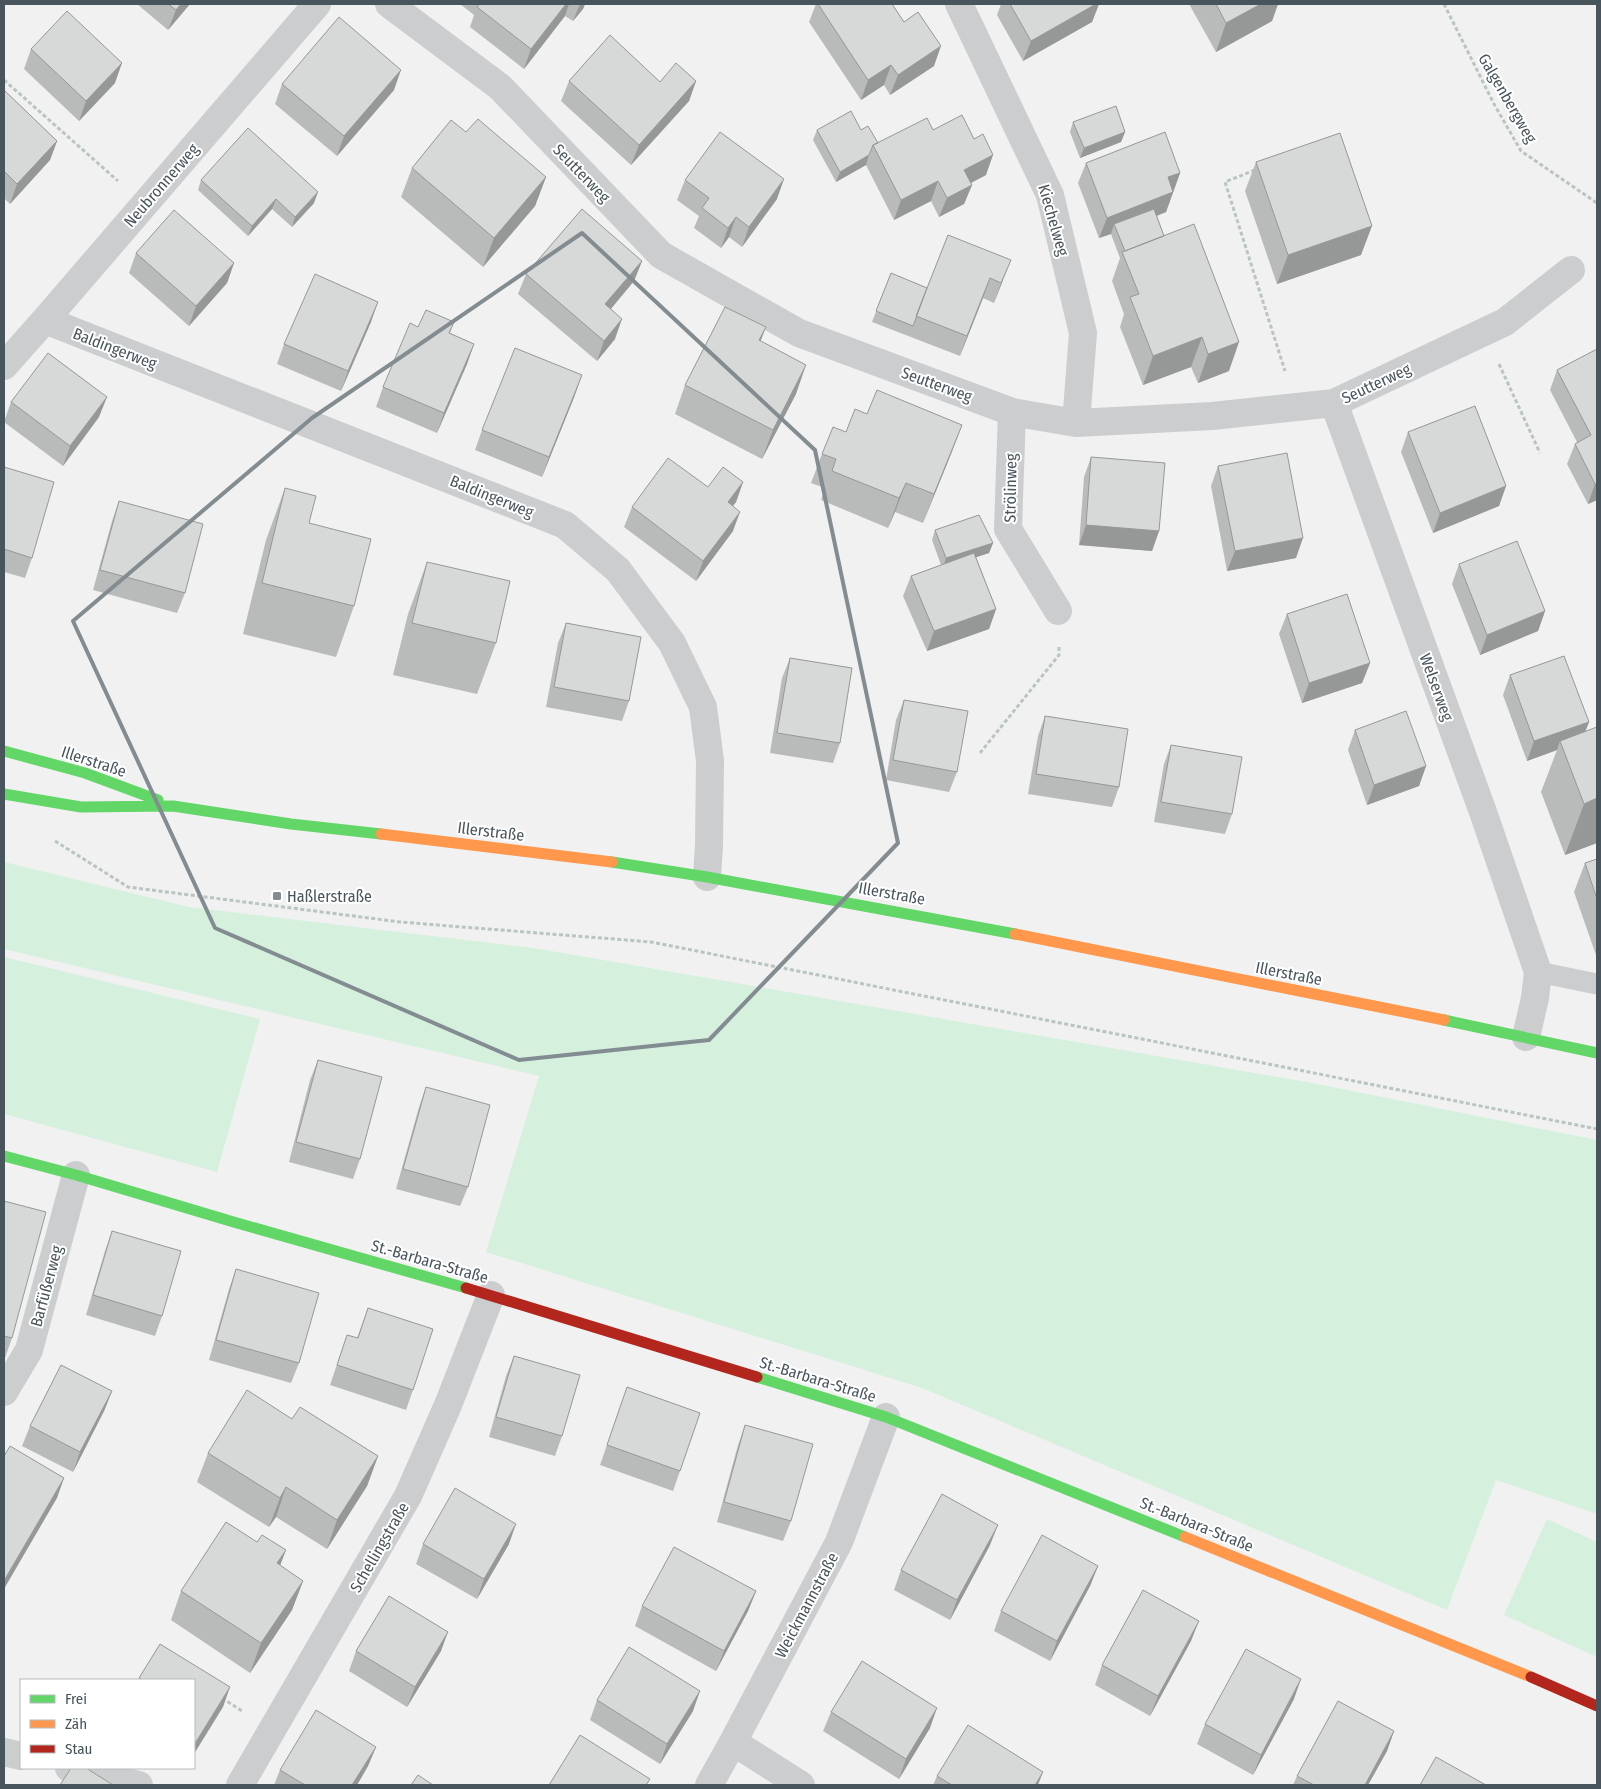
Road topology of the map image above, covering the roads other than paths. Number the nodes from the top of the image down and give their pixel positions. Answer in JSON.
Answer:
{"nodes":[{"id":1,"x":317,"y":4,"type":"edge"},
{"id":2,"x":389,"y":4,"type":"edge"},
{"id":3,"x":959,"y":4,"type":"edge"},
{"id":4,"x":1571,"y":270,"type":"dead end"},
{"id":5,"x":45,"y":320,"type":"junction"},
{"id":6,"x":4,"y":366,"type":"edge"},
{"id":7,"x":1334,"y":403,"type":"junction"},
{"id":8,"x":1012,"y":412,"type":"junction"},
{"id":9,"x":1076,"y":423,"type":"junction"},
{"id":10,"x":1058,"y":611,"type":"road end"},
{"id":11,"x":4,"y":751,"type":"edge"},
{"id":12,"x":4,"y":794,"type":"edge"},
{"id":13,"x":173,"y":806,"type":"junction"},
{"id":14,"x":707,"y":877,"type":"junction"},
{"id":15,"x":1538,"y":972,"type":"junction"},
{"id":16,"x":1597,"y":984,"type":"edge"},
{"id":17,"x":1526,"y":1037,"type":"junction"},
{"id":18,"x":1597,"y":1053,"type":"edge"},
{"id":19,"x":4,"y":1156,"type":"edge"},
{"id":20,"x":76,"y":1175,"type":"junction"},
{"id":21,"x":490,"y":1294,"type":"junction"},
{"id":22,"x":4,"y":1392,"type":"edge"},
{"id":23,"x":886,"y":1417,"type":"junction"},
{"id":24,"x":1597,"y":1706,"type":"edge"},
{"id":25,"x":733,"y":1742,"type":"junction"},
{"id":26,"x":4,"y":1752,"type":"edge"},
{"id":27,"x":20,"y":1756,"type":"edge"},
{"id":28,"x":73,"y":1769,"type":"edge"},
{"id":29,"x":139,"y":1785,"type":"edge"},
{"id":30,"x":240,"y":1785,"type":"edge"},
{"id":31,"x":709,"y":1785,"type":"edge"},
{"id":32,"x":801,"y":1785,"type":"edge"}],
"edges":[{"from":1,"to":5,"type":"street","name":"Neubronnerweg"},
{"from":2,"to":8,"type":"street","name":"Seutterweg"},
{"from":3,"to":9,"type":"street","name":"Kiechelweg"},
{"from":4,"to":7,"type":"street","name":"Seutterweg"},
{"from":5,"to":6,"type":"street","name":"Neubronnerweg"},
{"from":5,"to":14,"type":"street","name":"Baldingerweg"},
{"from":7,"to":9,"type":"street","name":"Seutterweg"},
{"from":7,"to":15,"type":"street","name":"Welserweg"},
{"from":8,"to":9,"type":"street","name":"Seutterweg"},
{"from":8,"to":10,"type":"street","name":"Strölinweg"},
{"from":11,"to":13,"type":"main road","name":"Illerstraße"},
{"from":12,"to":13,"type":"main road","name":"Illerstraße"},
{"from":13,"to":14,"type":"main road","name":"Illerstraße"},
{"from":14,"to":17,"type":"main road","name":"Illerstraße"},
{"from":15,"to":16,"type":"lane"},
{"from":15,"to":17,"type":"street","name":"Welserweg"},
{"from":17,"to":18,"type":"main road","name":"Illerstraße"},
{"from":19,"to":20,"type":"main road","name":"St.-Barbara-Straße"},
{"from":20,"to":21,"type":"main road","name":"St.-Barbara-Straße"},
{"from":20,"to":22,"type":"street","name":"Barfüßerweg"},
{"from":21,"to":23,"type":"main road","name":"St.-Barbara-Straße"},
{"from":21,"to":30,"type":"street","name":"Schellingstraße"},
{"from":23,"to":24,"type":"main road","name":"St.-Barbara-Straße"},
{"from":23,"to":25,"type":"street","name":"Weickmannstraße"},
{"from":25,"to":31,"type":"street","name":"Weickmannstraße"},
{"from":25,"to":32,"type":"street"},
{"from":26,"to":27,"type":"street"},
{"from":28,"to":29,"type":"street"}]}
